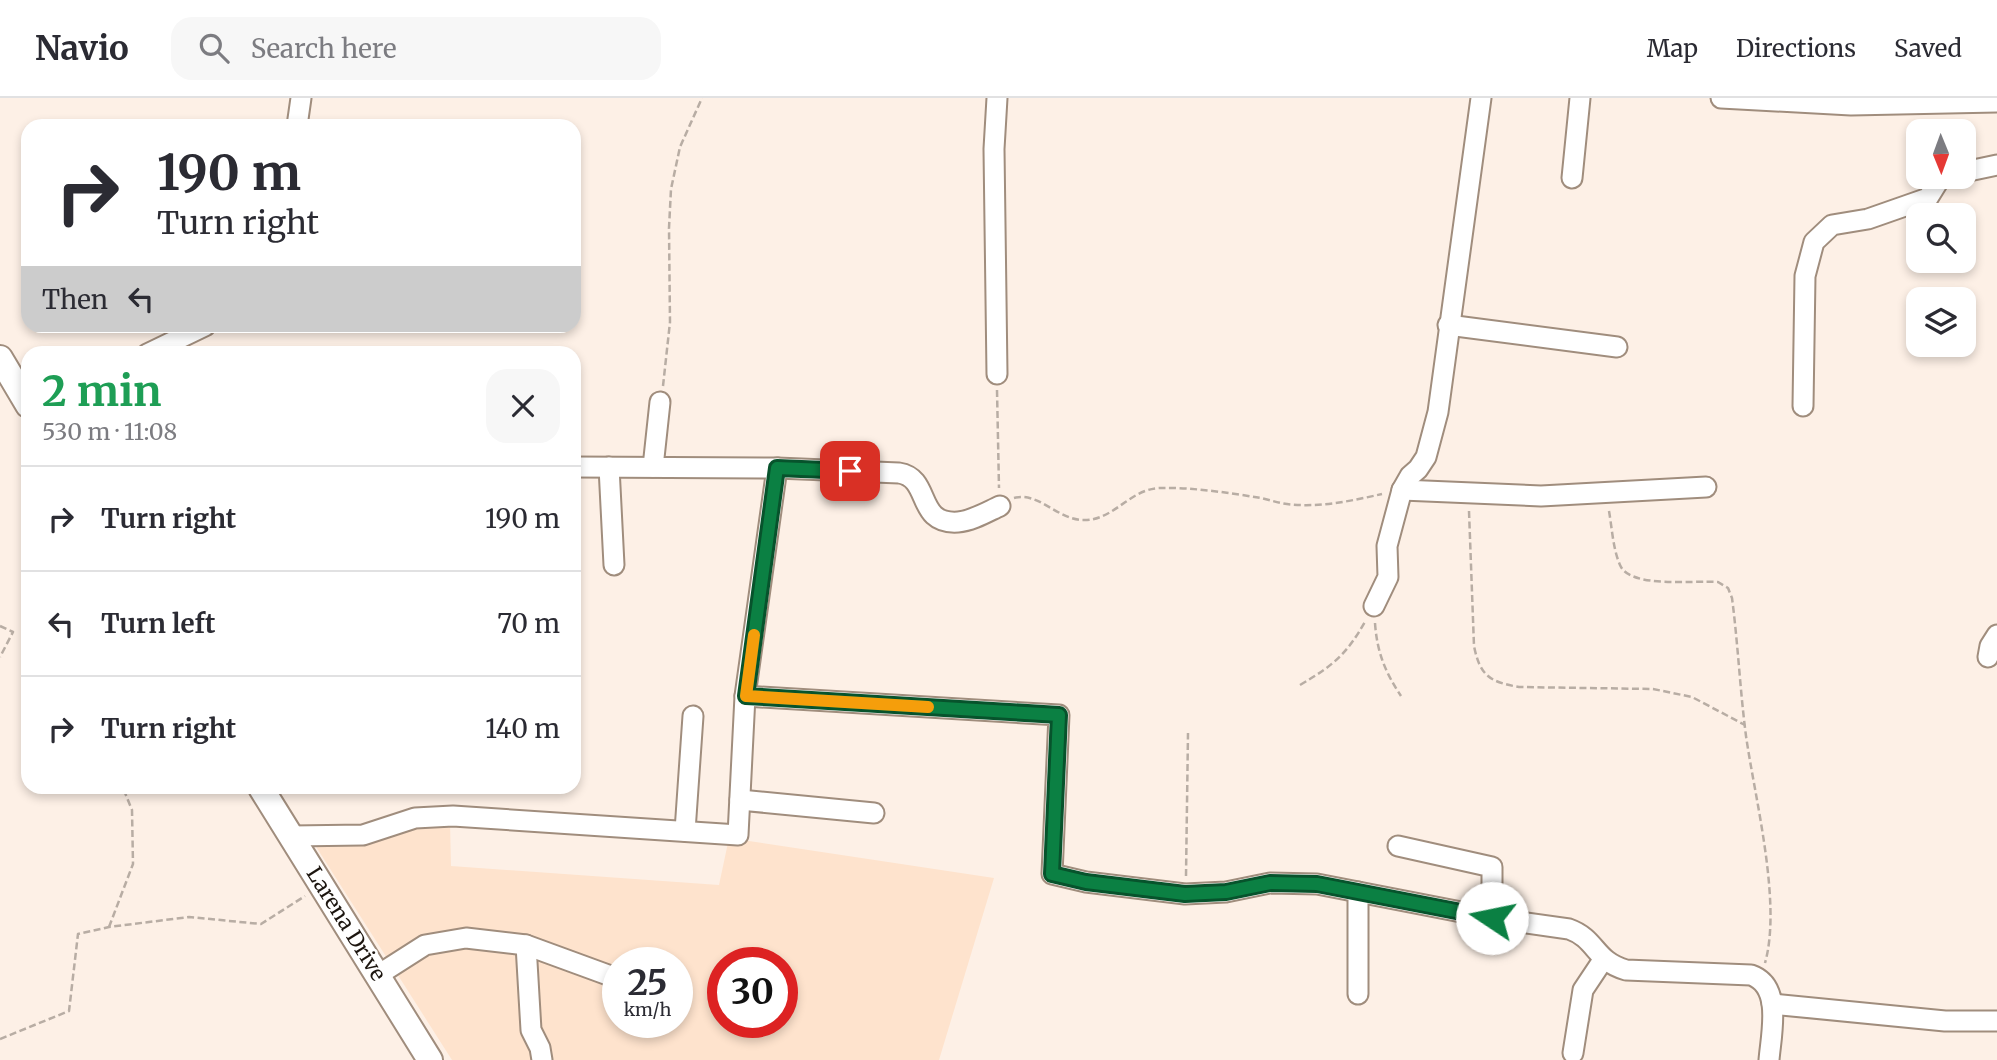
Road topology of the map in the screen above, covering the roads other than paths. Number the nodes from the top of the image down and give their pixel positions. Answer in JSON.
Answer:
{"nodes":[{"id":1,"x":301,"y":98,"type":"edge"},
{"id":2,"x":997,"y":98,"type":"edge"},
{"id":3,"x":1480,"y":98,"type":"edge"},
{"id":4,"x":1580,"y":98,"type":"edge"},
{"id":5,"x":1721,"y":98,"type":"edge"},
{"id":6,"x":1963,"y":100,"type":"edge"},
{"id":7,"x":1997,"y":102,"type":"edge"},
{"id":8,"x":298,"y":119,"type":"edge"},
{"id":9,"x":1997,"y":165,"type":"edge"},
{"id":10,"x":1976,"y":169,"type":"edge"},
{"id":11,"x":1572,"y":178,"type":"dead end"},
{"id":12,"x":1934,"y":189,"type":"edge"},
{"id":13,"x":1448,"y":325,"type":"junction"},
{"id":14,"x":190,"y":333,"type":"edge"},
{"id":15,"x":163,"y":346,"type":"edge"},
{"id":16,"x":1618,"y":347,"type":"dead end"},
{"id":17,"x":0,"y":358,"type":"edge"},
{"id":18,"x":997,"y":374,"type":"road end"},
{"id":19,"x":21,"y":393,"type":"edge"},
{"id":20,"x":660,"y":402,"type":"road end"},
{"id":21,"x":1803,"y":406,"type":"dead end"},
{"id":22,"x":581,"y":467,"type":"edge"},
{"id":23,"x":610,"y":467,"type":"junction"},
{"id":24,"x":653,"y":467,"type":"junction"},
{"id":25,"x":777,"y":468,"type":"junction"},
{"id":26,"x":1706,"y":487,"type":"dead end"},
{"id":27,"x":1402,"y":490,"type":"junction"},
{"id":28,"x":1000,"y":506,"type":"road end"},
{"id":29,"x":614,"y":565,"type":"dead end"},
{"id":30,"x":1374,"y":606,"type":"road end"},
{"id":31,"x":1997,"y":635,"type":"edge"},
{"id":32,"x":1988,"y":657,"type":"dead end"},
{"id":33,"x":746,"y":696,"type":"junction"},
{"id":34,"x":693,"y":716,"type":"dead end"},
{"id":35,"x":265,"y":794,"type":"edge"},
{"id":36,"x":740,"y":800,"type":"junction"},
{"id":37,"x":874,"y":813,"type":"dead end"},
{"id":38,"x":685,"y":831,"type":"junction"},
{"id":39,"x":292,"y":836,"type":"junction"},
{"id":40,"x":1398,"y":846,"type":"dead end"},
{"id":41,"x":1358,"y":892,"type":"junction"},
{"id":42,"x":1492,"y":918,"type":"junction"},
{"id":43,"x":526,"y":945,"type":"junction"},
{"id":44,"x":1603,"y":960,"type":"junction"},
{"id":45,"x":602,"y":973,"type":"edge"},
{"id":46,"x":378,"y":975,"type":"junction"},
{"id":47,"x":1358,"y":995,"type":"dead end"},
{"id":48,"x":1772,"y":1004,"type":"junction"},
{"id":49,"x":1997,"y":1021,"type":"edge"},
{"id":50,"x":1573,"y":1052,"type":"dead end"},
{"id":51,"x":430,"y":1060,"type":"edge"},
{"id":52,"x":542,"y":1060,"type":"edge"},
{"id":53,"x":1769,"y":1060,"type":"edge"}],
"edges":[{"from":1,"to":8,"type":"street"},
{"from":2,"to":18,"type":"street"},
{"from":3,"to":13,"type":"street"},
{"from":4,"to":11,"type":"street"},
{"from":5,"to":6,"type":"street"},
{"from":6,"to":7,"type":"street"},
{"from":9,"to":10,"type":"street"},
{"from":12,"to":21,"type":"street"},
{"from":13,"to":16,"type":"street"},
{"from":13,"to":27,"type":"street"},
{"from":14,"to":15,"type":"street"},
{"from":17,"to":19,"type":"main road"},
{"from":20,"to":24,"type":"street"},
{"from":22,"to":23,"type":"street"},
{"from":23,"to":24,"type":"street"},
{"from":23,"to":29,"type":"street"},
{"from":24,"to":25,"type":"street"},
{"from":25,"to":28,"type":"street"},
{"from":25,"to":33,"type":"street"},
{"from":26,"to":27,"type":"street"},
{"from":27,"to":30,"type":"street"},
{"from":31,"to":32,"type":"street"},
{"from":33,"to":36,"type":"street"},
{"from":33,"to":41,"type":"street"},
{"from":34,"to":38,"type":"street"},
{"from":35,"to":39,"type":"main road","name":"Larena Drive"},
{"from":36,"to":37,"type":"street"},
{"from":36,"to":38,"type":"street"},
{"from":38,"to":39,"type":"street"},
{"from":39,"to":46,"type":"main road","name":"Larena Drive"},
{"from":40,"to":42,"type":"street"},
{"from":41,"to":42,"type":"street"},
{"from":41,"to":47,"type":"street"},
{"from":42,"to":44,"type":"street"},
{"from":43,"to":45,"type":"street"},
{"from":43,"to":46,"type":"street"},
{"from":43,"to":52,"type":"street"},
{"from":44,"to":48,"type":"street"},
{"from":44,"to":50,"type":"street"},
{"from":46,"to":51,"type":"main road","name":"Larena Drive"},
{"from":48,"to":49,"type":"street"},
{"from":48,"to":53,"type":"street"}]}
